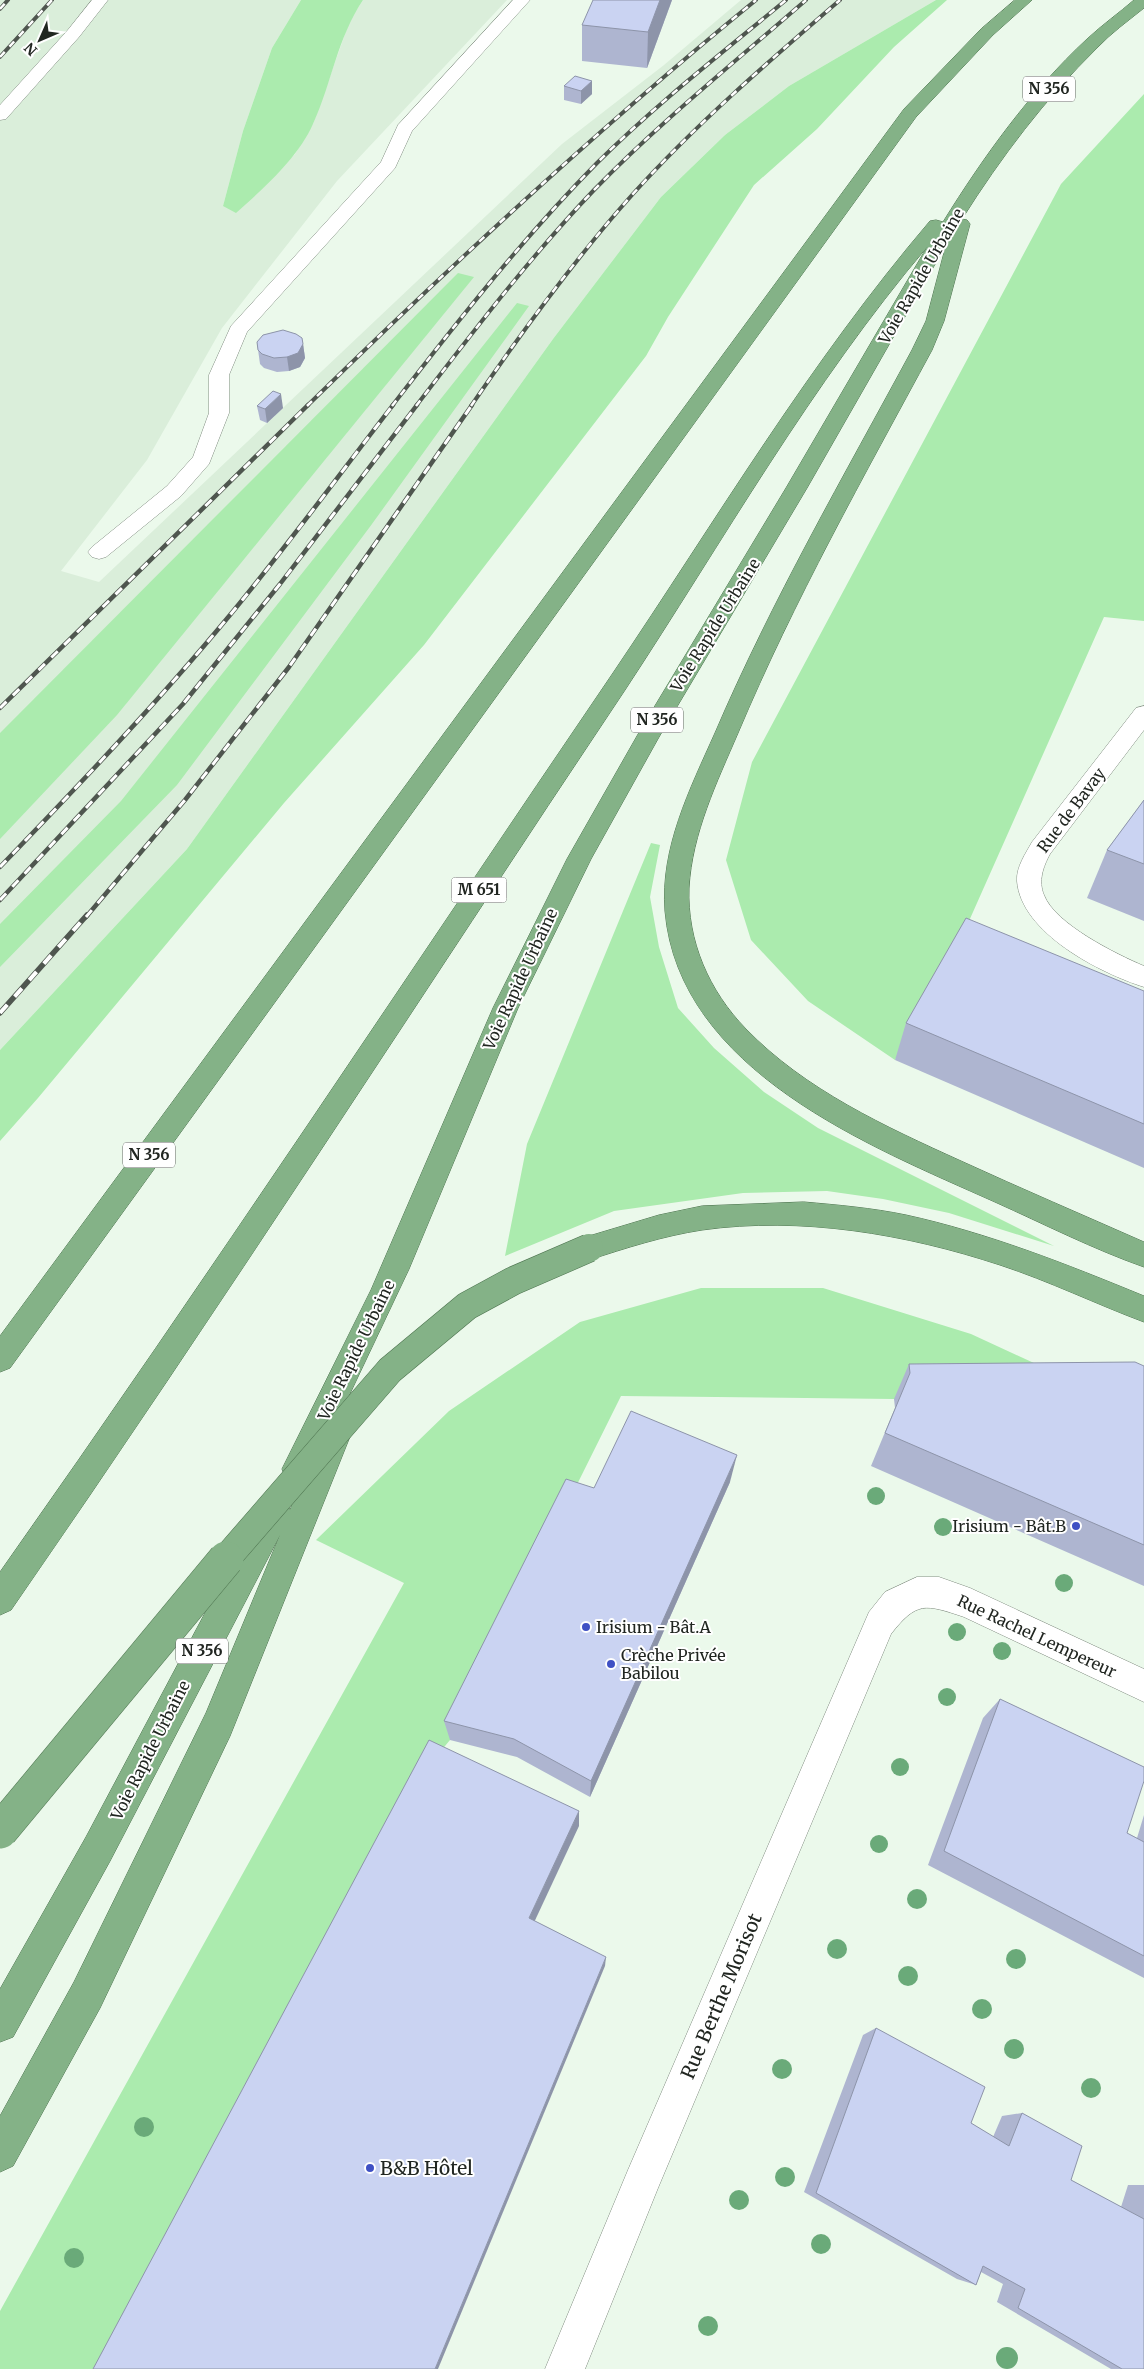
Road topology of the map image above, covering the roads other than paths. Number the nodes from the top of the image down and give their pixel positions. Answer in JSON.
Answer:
{"nodes":[{"id":1,"x":100,"y":0,"type":"edge"},
{"id":2,"x":522,"y":0,"type":"edge"},
{"id":3,"x":1024,"y":0,"type":"edge"},
{"id":4,"x":1144,"y":0,"type":"edge"},
{"id":5,"x":0,"y":114,"type":"edge"},
{"id":6,"x":970,"y":191,"type":"junction"},
{"id":7,"x":99,"y":552,"type":"dead end"},
{"id":8,"x":1144,"y":714,"type":"edge"},
{"id":9,"x":1144,"y":977,"type":"edge"},
{"id":10,"x":1144,"y":1255,"type":"edge"},
{"id":11,"x":393,"y":1273,"type":"junction"},
{"id":12,"x":1144,"y":1309,"type":"edge"},
{"id":13,"x":0,"y":1358,"type":"edge"},
{"id":14,"x":0,"y":1599,"type":"edge"},
{"id":15,"x":880,"y":1623,"type":"joint"},
{"id":16,"x":1144,"y":1686,"type":"edge"},
{"id":17,"x":0,"y":1831,"type":"edge"},
{"id":18,"x":0,"y":2024,"type":"edge"},
{"id":19,"x":0,"y":2153,"type":"edge"},
{"id":20,"x":565,"y":2369,"type":"edge"}],
"edges":[{"from":1,"to":5,"type":"street"},
{"from":2,"to":7,"type":"street"},
{"from":3,"to":13,"type":"highway","number":"N 356"},
{"from":4,"to":6,"type":"highway","name":"Voie Rapide Urbaine","number":"N 356"},
{"from":6,"to":10,"type":"highway"},
{"from":6,"to":11,"type":"highway","name":"Voie Rapide Urbaine","number":"N 356"},
{"from":6,"to":14,"type":"highway","number":"M 651"},
{"from":8,"to":9,"type":"street","name":"Rue de Bavay"},
{"from":11,"to":18,"type":"highway","name":"Voie Rapide Urbaine","number":"N 356"},
{"from":11,"to":19,"type":"highway"},
{"from":12,"to":17,"type":"highway","bridge":true},
{"from":15,"to":16,"type":"street","name":"Rue Rachel Lempereur"},
{"from":15,"to":20,"type":"street","name":"Rue Berthe Morisot"}]}
